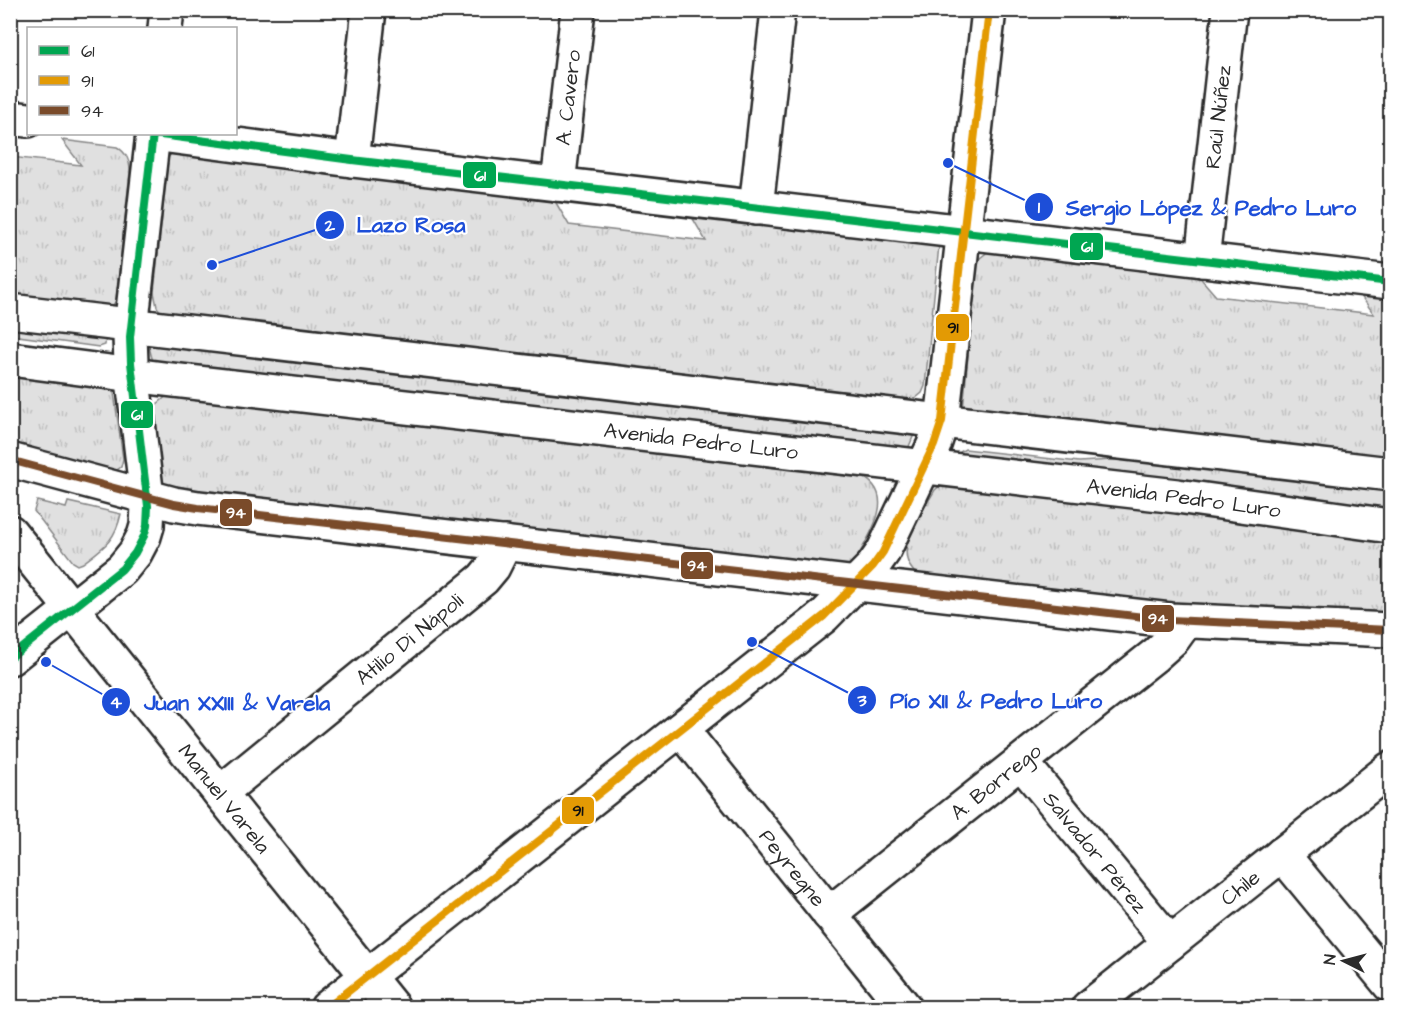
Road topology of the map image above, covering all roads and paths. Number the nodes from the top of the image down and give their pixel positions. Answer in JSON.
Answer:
{"nodes":[{"id":1,"x":167,"y":10,"type":"edge"},
{"id":2,"x":369,"y":10,"type":"edge"},
{"id":3,"x":578,"y":10,"type":"edge"},
{"id":4,"x":778,"y":10,"type":"edge"},
{"id":5,"x":989,"y":10,"type":"edge"},
{"id":6,"x":1230,"y":10,"type":"edge"},
{"id":7,"x":165,"y":27,"type":"edge"},
{"id":8,"x":10,"y":118,"type":"edge"},
{"id":9,"x":27,"y":120,"type":"edge"},
{"id":10,"x":153,"y":135,"type":"edge"},
{"id":11,"x":161,"y":135,"type":"edge"},
{"id":12,"x":352,"y":160,"type":"junction"},
{"id":13,"x":558,"y":184,"type":"junction"},
{"id":14,"x":756,"y":208,"type":"junction"},
{"id":15,"x":963,"y":232,"type":"junction"},
{"id":16,"x":1202,"y":260,"type":"junction"},
{"id":17,"x":1390,"y":282,"type":"edge"},
{"id":18,"x":10,"y":311,"type":"edge"},
{"id":19,"x":131,"y":326,"type":"junction"},
{"id":20,"x":10,"y":359,"type":"edge"},
{"id":21,"x":132,"y":375,"type":"junction"},
{"id":22,"x":942,"y":421,"type":"junction"},
{"id":23,"x":10,"y":460,"type":"edge"},
{"id":24,"x":924,"y":467,"type":"junction"},
{"id":25,"x":1390,"y":474,"type":"edge"},
{"id":26,"x":148,"y":496,"type":"junction"},
{"id":27,"x":1390,"y":526,"type":"edge"},
{"id":28,"x":10,"y":532,"type":"edge"},
{"id":29,"x":505,"y":543,"type":"junction"},
{"id":30,"x":883,"y":552,"type":"junction"},
{"id":31,"x":856,"y":584,"type":"junction"},
{"id":32,"x":905,"y":590,"type":"junction"},
{"id":33,"x":73,"y":610,"type":"junction"},
{"id":34,"x":1186,"y":621,"type":"junction"},
{"id":35,"x":1390,"y":630,"type":"edge"},
{"id":36,"x":10,"y":658,"type":"edge"},
{"id":37,"x":681,"y":729,"type":"junction"},
{"id":38,"x":1021,"y":762,"type":"junction"},
{"id":39,"x":1390,"y":769,"type":"edge"},
{"id":40,"x":220,"y":793,"type":"junction"},
{"id":41,"x":1282,"y":854,"type":"junction"},
{"id":42,"x":829,"y":914,"type":"junction"},
{"id":43,"x":1170,"y":943,"type":"junction"},
{"id":44,"x":367,"y":976,"type":"junction"},
{"id":45,"x":1390,"y":985,"type":"edge"},
{"id":46,"x":327,"y":1008,"type":"edge"},
{"id":47,"x":393,"y":1008,"type":"edge"},
{"id":48,"x":905,"y":1008,"type":"edge"},
{"id":49,"x":1088,"y":1008,"type":"edge"}],
"edges":[{"from":1,"to":7,"type":"street"},
{"from":2,"to":12,"type":"street"},
{"from":3,"to":13,"type":"street","name":"A. Cavero"},
{"from":4,"to":14,"type":"street"},
{"from":5,"to":15,"type":"street"},
{"from":6,"to":16,"type":"street","name":"Raúl Núñez"},
{"from":8,"to":9,"type":"street"},
{"from":10,"to":19,"type":"street"},
{"from":11,"to":12,"type":"street"},
{"from":12,"to":13,"type":"street"},
{"from":13,"to":14,"type":"street"},
{"from":14,"to":15,"type":"street"},
{"from":15,"to":16,"type":"street"},
{"from":15,"to":22,"type":"street"},
{"from":16,"to":17,"type":"street"},
{"from":18,"to":19,"type":"street"},
{"from":19,"to":21,"type":"street"},
{"from":19,"to":22,"type":"street"},
{"from":20,"to":21,"type":"street","name":"Avenida Pedro Luro"},
{"from":21,"to":24,"type":"street","name":"Avenida Pedro Luro"},
{"from":21,"to":26,"type":"street"},
{"from":22,"to":24,"type":"street"},
{"from":22,"to":25,"type":"street"},
{"from":23,"to":26,"type":"street"},
{"from":24,"to":27,"type":"street","name":"Avenida Pedro Luro"},
{"from":24,"to":30,"type":"street"},
{"from":26,"to":29,"type":"street"},
{"from":26,"to":33,"type":"street"},
{"from":28,"to":33,"type":"street","name":"Manuel Varela"},
{"from":29,"to":31,"type":"street"},
{"from":29,"to":40,"type":"street","name":"Atilio Di Nápoli"},
{"from":30,"to":31,"type":"street"},
{"from":30,"to":32,"type":"street"},
{"from":31,"to":32,"type":"street"},
{"from":31,"to":37,"type":"street"},
{"from":32,"to":34,"type":"street"},
{"from":33,"to":36,"type":"street"},
{"from":33,"to":40,"type":"street","name":"Manuel Varela"},
{"from":34,"to":35,"type":"street"},
{"from":34,"to":38,"type":"street","name":"A. Borrego"},
{"from":37,"to":42,"type":"street","name":"Peyregne"},
{"from":37,"to":44,"type":"street"},
{"from":38,"to":42,"type":"street","name":"A. Borrego"},
{"from":38,"to":43,"type":"street","name":"Salvador Pérez"},
{"from":39,"to":41,"type":"street","name":"Chile"},
{"from":40,"to":44,"type":"street","name":"Manuel Varela"},
{"from":41,"to":43,"type":"street","name":"Chile"},
{"from":41,"to":45,"type":"street"},
{"from":42,"to":48,"type":"street","name":"Peyregne"},
{"from":43,"to":49,"type":"street","name":"Chile"},
{"from":44,"to":46,"type":"street"},
{"from":44,"to":47,"type":"street","name":"Manuel Varela"}]}
